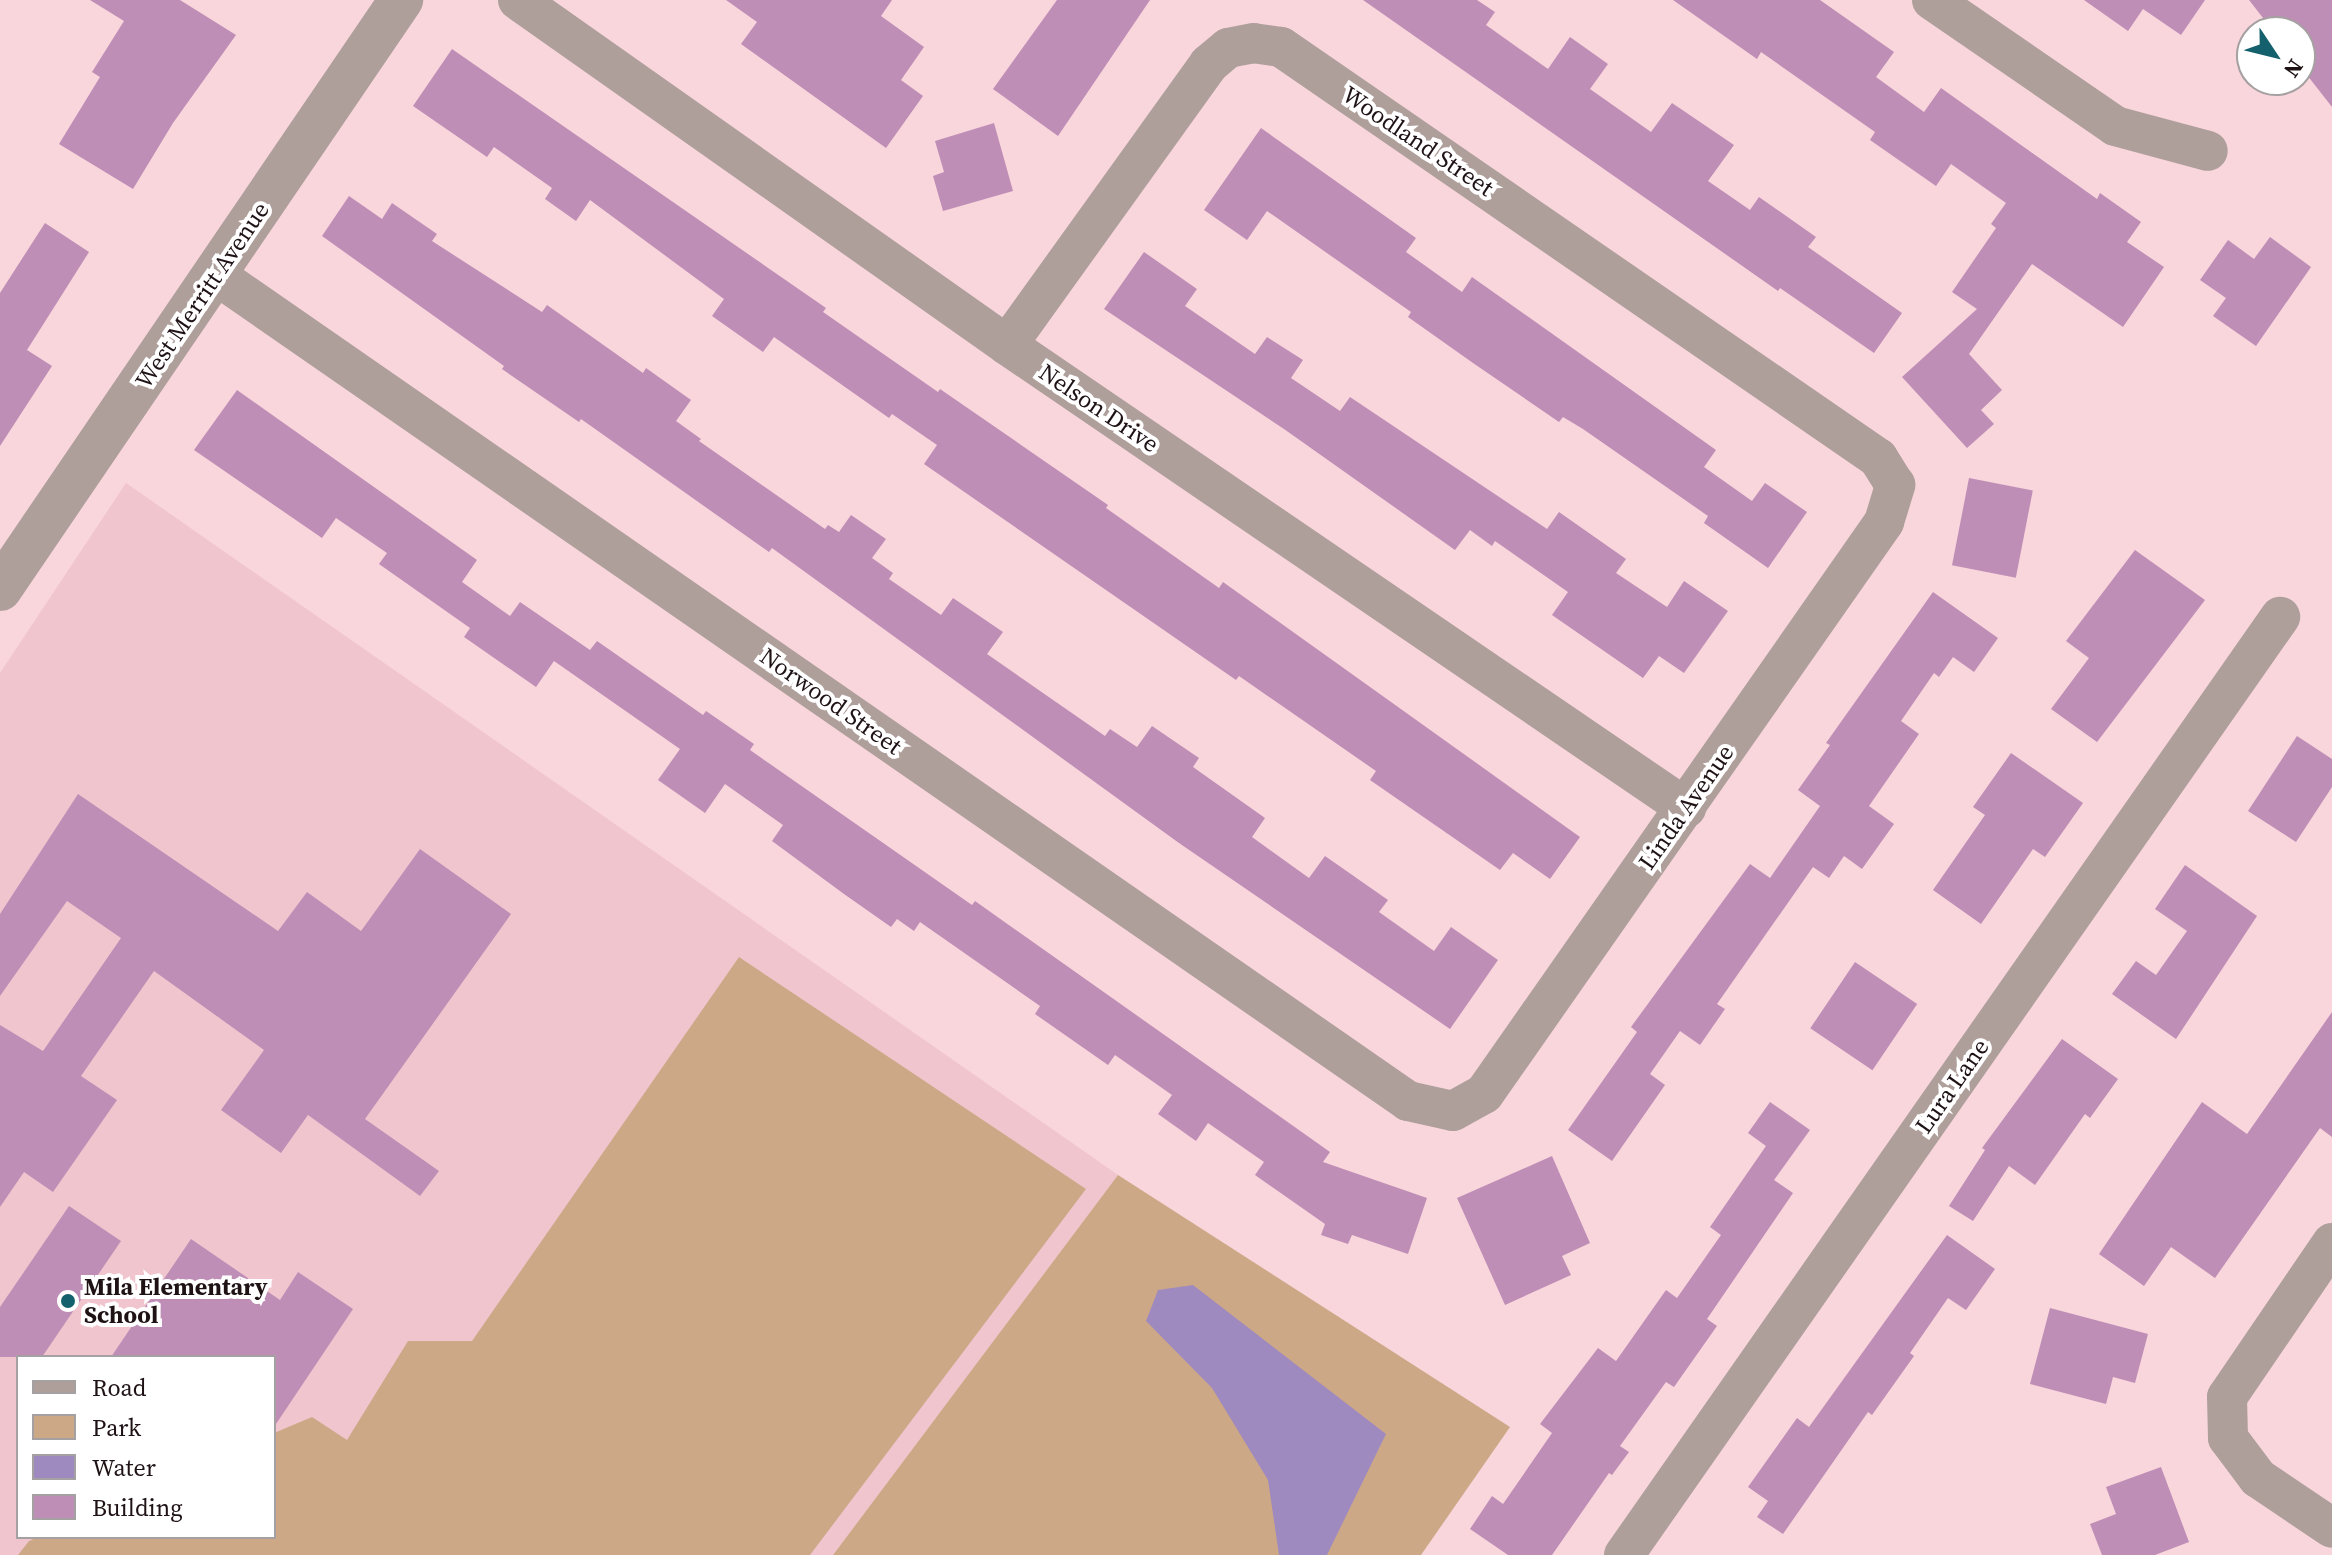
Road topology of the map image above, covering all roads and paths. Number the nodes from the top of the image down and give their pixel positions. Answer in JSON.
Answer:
{"nodes":[{"id":1,"x":401,"y":0,"type":"edge"},
{"id":2,"x":518,"y":0,"type":"edge"},
{"id":3,"x":1932,"y":0,"type":"edge"},
{"id":4,"x":2208,"y":151,"type":"dead end"},
{"id":5,"x":216,"y":275,"type":"junction"},
{"id":6,"x":1007,"y":345,"type":"junction"},
{"id":7,"x":1895,"y":485,"type":"joint"},
{"id":8,"x":0,"y":589,"type":"edge"},
{"id":9,"x":2280,"y":617,"type":"dead end"},
{"id":10,"x":1686,"y":808,"type":"junction"},
{"id":11,"x":1453,"y":1111,"type":"joint"},
{"id":12,"x":2332,"y":1243,"type":"edge"},
{"id":13,"x":2332,"y":1528,"type":"edge"},
{"id":14,"x":1624,"y":1555,"type":"edge"}],
"edges":[{"from":1,"to":5,"type":"street","name":"West Merritt Avenue"},
{"from":2,"to":6,"type":"street","name":"Nelson Drive"},
{"from":3,"to":4,"type":"street"},
{"from":5,"to":8,"type":"street","name":"West Merritt Avenue"},
{"from":5,"to":11,"type":"street","name":"Norwood Street"},
{"from":6,"to":7,"type":"street","name":"Woodland Street"},
{"from":6,"to":10,"type":"street","name":"Nelson Drive"},
{"from":7,"to":10,"type":"street","name":"Linda Avenue"},
{"from":9,"to":14,"type":"street","name":"Lura Lane"},
{"from":10,"to":11,"type":"street","name":"Linda Avenue"},
{"from":12,"to":13,"type":"street"}]}
